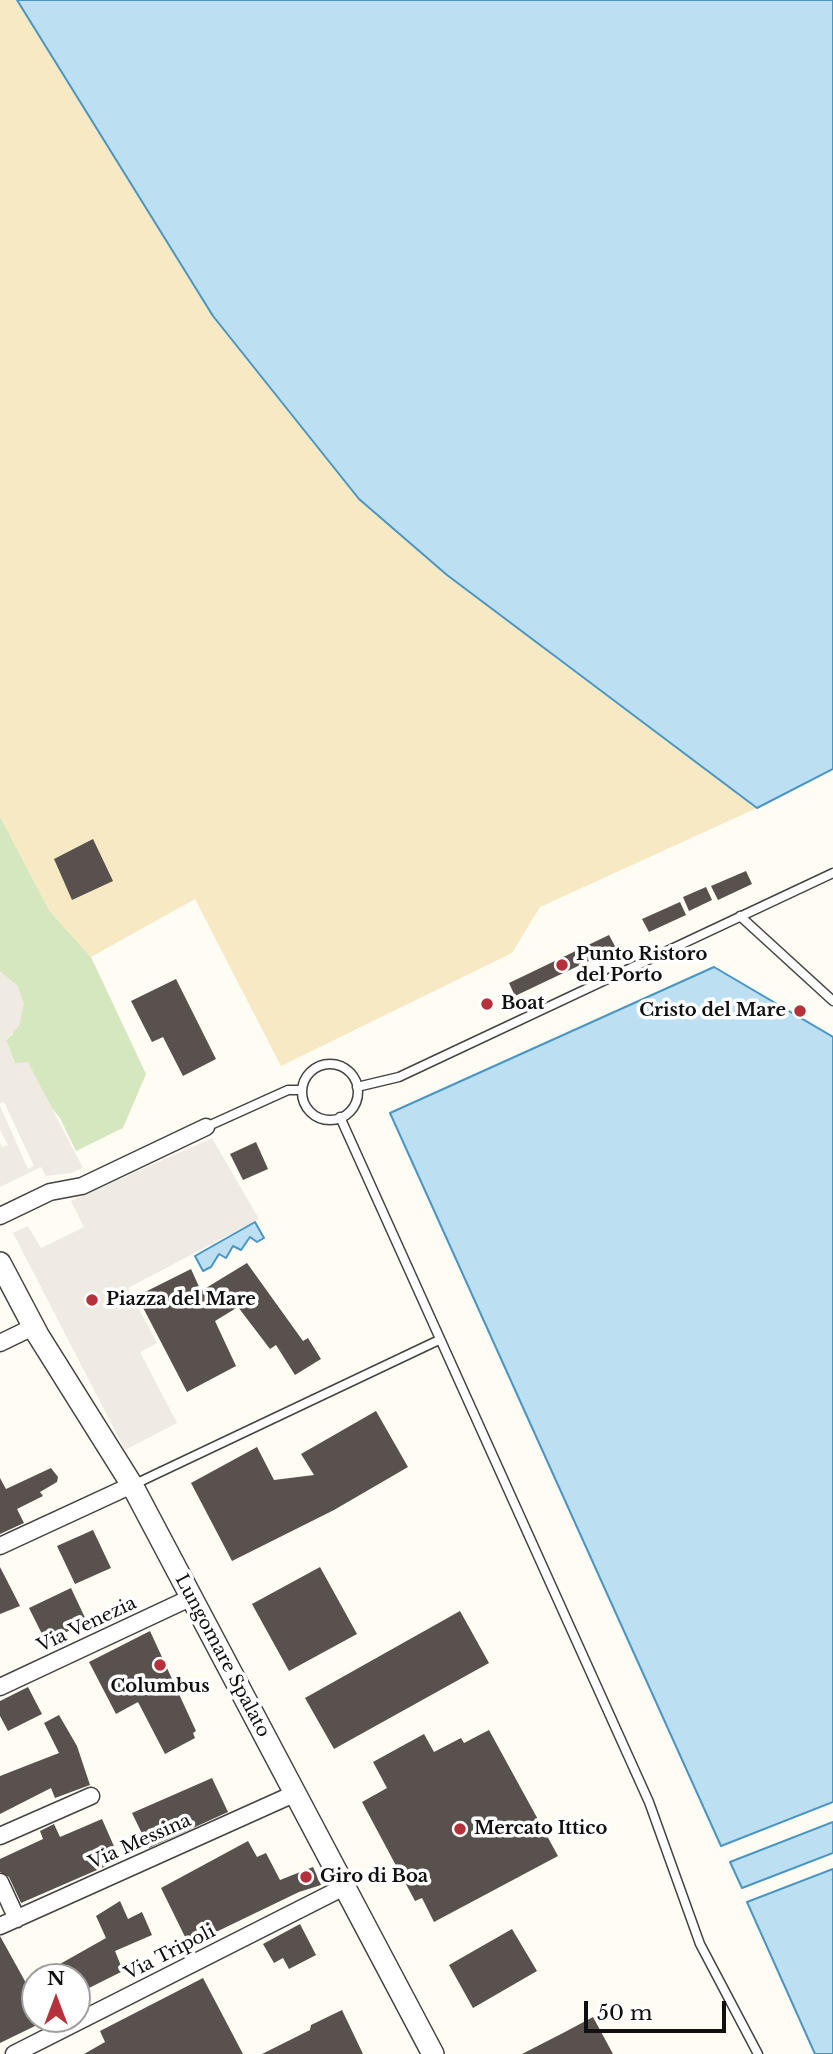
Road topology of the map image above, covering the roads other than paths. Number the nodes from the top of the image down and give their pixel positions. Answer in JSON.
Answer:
{"nodes":[{"id":1,"x":833,"y":873,"type":"edge"},
{"id":2,"x":740,"y":916,"type":"junction"},
{"id":3,"x":833,"y":1001,"type":"edge"},
{"id":4,"x":357,"y":1087,"type":"junction"},
{"id":5,"x":302,"y":1090,"type":"junction"},
{"id":6,"x":341,"y":1118,"type":"junction"},
{"id":7,"x":206,"y":1127,"type":"joint"},
{"id":8,"x":0,"y":1216,"type":"edge"},
{"id":9,"x":0,"y":1263,"type":"edge"},
{"id":10,"x":33,"y":1326,"type":"junction"},
{"id":11,"x":439,"y":1340,"type":"junction"},
{"id":12,"x":0,"y":1343,"type":"edge"},
{"id":13,"x":132,"y":1485,"type":"junction"},
{"id":14,"x":0,"y":1546,"type":"edge"},
{"id":15,"x":190,"y":1598,"type":"junction"},
{"id":16,"x":0,"y":1687,"type":"edge"},
{"id":17,"x":296,"y":1793,"type":"junction"},
{"id":18,"x":91,"y":1796,"type":"dead end"},
{"id":19,"x":0,"y":1836,"type":"edge"},
{"id":20,"x":0,"y":1881,"type":"edge"},
{"id":21,"x":344,"y":1886,"type":"junction"},
{"id":22,"x":17,"y":1919,"type":"junction"},
{"id":23,"x":0,"y":1926,"type":"edge"},
{"id":24,"x":431,"y":2053,"type":"edge"},
{"id":25,"x":14,"y":2054,"type":"edge"},
{"id":26,"x":758,"y":2054,"type":"edge"}],
"edges":[{"from":1,"to":2,"type":"lane"},
{"from":2,"to":3,"type":"lane"},
{"from":2,"to":4,"type":"lane"},
{"from":4,"to":5,"type":"lane"},
{"from":4,"to":6,"type":"lane"},
{"from":5,"to":6,"type":"lane"},
{"from":5,"to":7,"type":"lane"},
{"from":6,"to":11,"type":"lane"},
{"from":7,"to":8,"type":"street"},
{"from":9,"to":10,"type":"street","name":"Lungomare Spalato"},
{"from":10,"to":12,"type":"street"},
{"from":10,"to":13,"type":"street","name":"Lungomare Spalato"},
{"from":11,"to":13,"type":"lane"},
{"from":11,"to":26,"type":"lane"},
{"from":13,"to":14,"type":"street"},
{"from":13,"to":15,"type":"street","name":"Lungomare Spalato"},
{"from":15,"to":16,"type":"street","name":"Via Venezia"},
{"from":15,"to":17,"type":"street","name":"Lungomare Spalato"},
{"from":17,"to":21,"type":"street","name":"Lungomare Spalato"},
{"from":17,"to":22,"type":"street","name":"Via Messina"},
{"from":18,"to":19,"type":"street"},
{"from":20,"to":22,"type":"street"},
{"from":21,"to":24,"type":"street","name":"Lungomare Spalato"},
{"from":21,"to":25,"type":"street","name":"Via Tripoli"},
{"from":22,"to":23,"type":"street","name":"Via Messina"}]}
